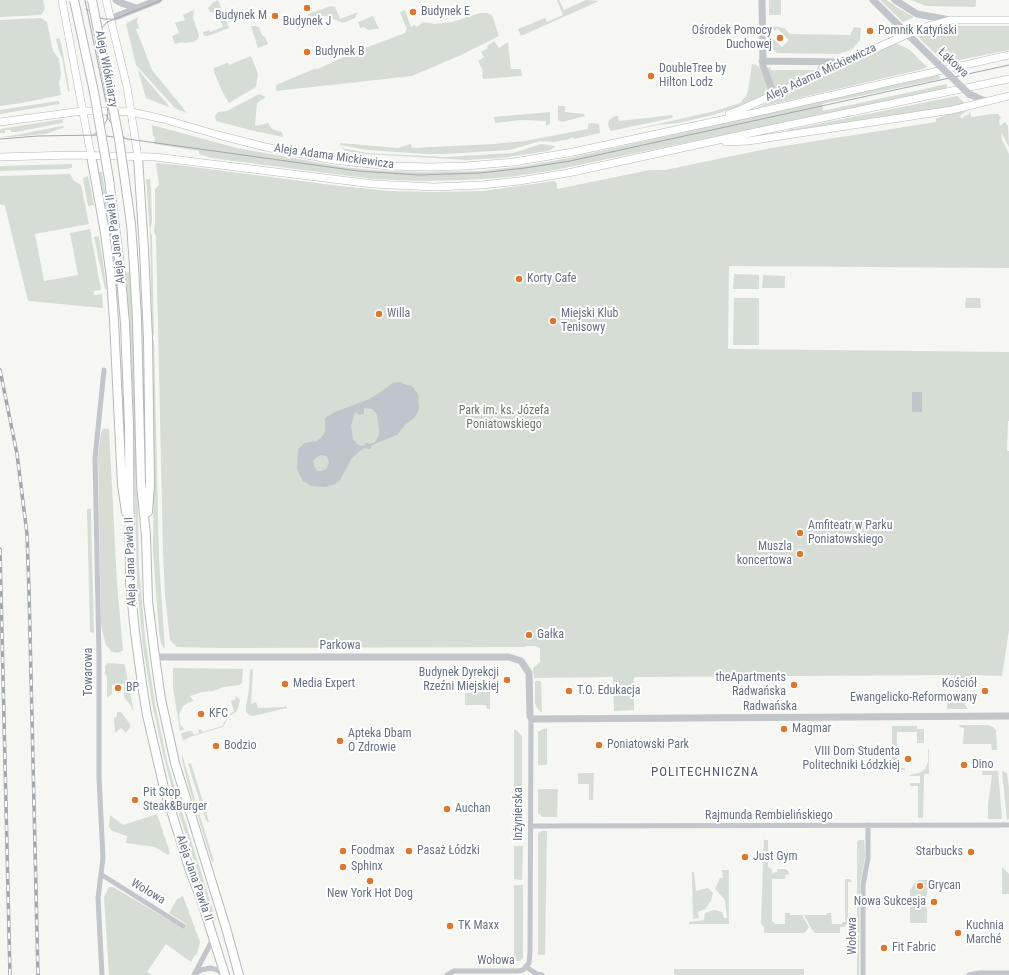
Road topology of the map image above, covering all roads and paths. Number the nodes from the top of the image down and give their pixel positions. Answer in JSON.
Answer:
{"nodes":[{"id":1,"x":62,"y":0,"type":"edge"},
{"id":2,"x":74,"y":0,"type":"edge"},
{"id":3,"x":92,"y":0,"type":"edge"},
{"id":4,"x":106,"y":0,"type":"edge"},
{"id":5,"x":116,"y":0,"type":"edge"},
{"id":6,"x":158,"y":0,"type":"edge"},
{"id":7,"x":762,"y":0,"type":"edge"},
{"id":8,"x":874,"y":0,"type":"edge"},
{"id":9,"x":895,"y":0,"type":"edge"},
{"id":10,"x":137,"y":8,"type":"junction"},
{"id":11,"x":110,"y":19,"type":"junction"},
{"id":12,"x":950,"y":20,"type":"junction"},
{"id":13,"x":1009,"y":20,"type":"edge"},
{"id":14,"x":908,"y":34,"type":"junction"},
{"id":15,"x":1009,"y":55,"type":"edge"},
{"id":16,"x":762,"y":61,"type":"junction"},
{"id":17,"x":845,"y":62,"type":"junction"},
{"id":18,"x":1009,"y":79,"type":"edge"},
{"id":19,"x":774,"y":95,"type":"junction"},
{"id":20,"x":1009,"y":96,"type":"edge"},
{"id":21,"x":987,"y":102,"type":"junction"},
{"id":22,"x":82,"y":111,"type":"junction"},
{"id":23,"x":132,"y":112,"type":"junction"},
{"id":24,"x":0,"y":122,"type":"edge"},
{"id":25,"x":704,"y":123,"type":"junction"},
{"id":26,"x":102,"y":138,"type":"joint"},
{"id":27,"x":119,"y":139,"type":"joint"},
{"id":28,"x":708,"y":143,"type":"junction"},
{"id":29,"x":91,"y":155,"type":"junction"},
{"id":30,"x":0,"y":157,"type":"edge"},
{"id":31,"x":138,"y":157,"type":"junction"},
{"id":32,"x":104,"y":370,"type":"dead end"},
{"id":33,"x":146,"y":536,"type":"junction"},
{"id":34,"x":129,"y":537,"type":"junction"},
{"id":35,"x":155,"y":657,"type":"junction"},
{"id":36,"x":523,"y":663,"type":"joint"},
{"id":37,"x":1009,"y":716,"type":"edge"},
{"id":38,"x":531,"y":718,"type":"junction"},
{"id":39,"x":868,"y":825,"type":"junction"},
{"id":40,"x":1009,"y":825,"type":"edge"},
{"id":41,"x":530,"y":826,"type":"junction"},
{"id":42,"x":102,"y":875,"type":"junction"},
{"id":43,"x":183,"y":926,"type":"dead end"},
{"id":44,"x":213,"y":938,"type":"junction"},
{"id":45,"x":526,"y":967,"type":"junction"},
{"id":46,"x":1009,"y":973,"type":"edge"},
{"id":47,"x":194,"y":974,"type":"edge"},
{"id":48,"x":448,"y":974,"type":"edge"},
{"id":49,"x":102,"y":975,"type":"edge"},
{"id":50,"x":225,"y":975,"type":"edge"},
{"id":51,"x":239,"y":975,"type":"edge"},
{"id":52,"x":542,"y":975,"type":"edge"},
{"id":53,"x":863,"y":975,"type":"edge"},
{"id":54,"x":969,"y":975,"type":"edge"}],
"edges":[{"from":1,"to":22,"type":"main road"},
{"from":2,"to":26,"type":"main road","name":"Aleja Włókniarzy","bridge":true},
{"from":3,"to":27,"type":"main road","name":"Aleja Włókniarzy","bridge":true},
{"from":4,"to":11,"type":"main road","name":"Aleja Włókniarzy"},
{"from":5,"to":10,"type":"street"},
{"from":6,"to":10,"type":"street"},
{"from":7,"to":16,"type":"street"},
{"from":8,"to":14,"type":"street","name":"Łąkowa"},
{"from":9,"to":12,"type":"street"},
{"from":10,"to":11,"type":"street"},
{"from":11,"to":23,"type":"main road","name":"Aleja Włókniarzy"},
{"from":12,"to":13,"type":"main road","name":"Aleja Adama Mickiewicza"},
{"from":12,"to":14,"type":"main road","name":"Aleja Adama Mickiewicza"},
{"from":14,"to":17,"type":"main road","name":"Aleja Adama Mickiewicza"},
{"from":14,"to":21,"type":"street","name":"Łąkowa","bridge":true},
{"from":15,"to":25,"type":"main road","name":"Aleja Adama Mickiewicza"},
{"from":16,"to":17,"type":"street"},
{"from":16,"to":19,"type":"street"},
{"from":17,"to":19,"type":"main road","name":"Aleja Adama Mickiewicza"},
{"from":18,"to":28,"type":"main road","name":"Aleja Adama Mickiewicza"},
{"from":19,"to":25,"type":"main road","name":"Aleja Adama Mickiewicza"},
{"from":20,"to":21,"type":"main road","name":"Aleja Adama Mickiewicza"},
{"from":21,"to":28,"type":"main road","name":"Aleja Adama Mickiewicza"},
{"from":22,"to":23,"type":"main road","name":"Aleja Adama Mickiewicza"},
{"from":22,"to":24,"type":"main road","name":"Aleja Adama Mickiewicza"},
{"from":22,"to":29,"type":"main road"},
{"from":23,"to":25,"type":"main road","name":"Aleja Adama Mickiewicza"},
{"from":23,"to":31,"type":"main road","name":"Aleja Włókniarzy"},
{"from":26,"to":34,"type":"main road","name":"Aleja Jana Pawła II","bridge":true},
{"from":27,"to":33,"type":"main road","name":"Aleja Jana Pawła II","bridge":true},
{"from":28,"to":31,"type":"main road","name":"Aleja Adama Mickiewicza"},
{"from":29,"to":30,"type":"main road","name":"Aleja Adama Mickiewicza"},
{"from":29,"to":31,"type":"main road","name":"Aleja Adama Mickiewicza"},
{"from":29,"to":34,"type":"main road"},
{"from":31,"to":33,"type":"main road"},
{"from":32,"to":42,"type":"street","name":"Towarowa"},
{"from":33,"to":35,"type":"main road","name":"Aleja Jana Pawła II"},
{"from":34,"to":44,"type":"main road","name":"Aleja Jana Pawła II"},
{"from":35,"to":36,"type":"street","name":"Parkowa"},
{"from":35,"to":51,"type":"main road","name":"Aleja Jana Pawła II"},
{"from":36,"to":38,"type":"street","name":"Inżynierska"},
{"from":37,"to":38,"type":"street","name":"Radwańska"},
{"from":38,"to":41,"type":"street","name":"Inżynierska"},
{"from":39,"to":40,"type":"street","name":"Rajmunda Rembielińskiego"},
{"from":39,"to":41,"type":"street","name":"Rajmunda Rembielińskiego"},
{"from":39,"to":53,"type":"street","name":"Wołowa"},
{"from":41,"to":45,"type":"street","name":"Inżynierska"},
{"from":42,"to":43,"type":"street","name":"Wołowa"},
{"from":42,"to":49,"type":"street","name":"Towarowa"},
{"from":44,"to":47,"type":"street"},
{"from":44,"to":50,"type":"main road","name":"Aleja Jana Pawła II"},
{"from":45,"to":48,"type":"street","name":"Wołowa"},
{"from":45,"to":52,"type":"street","name":"Wołowa"},
{"from":46,"to":54,"type":"street"},
{"from":47,"to":50,"type":"street"}]}
